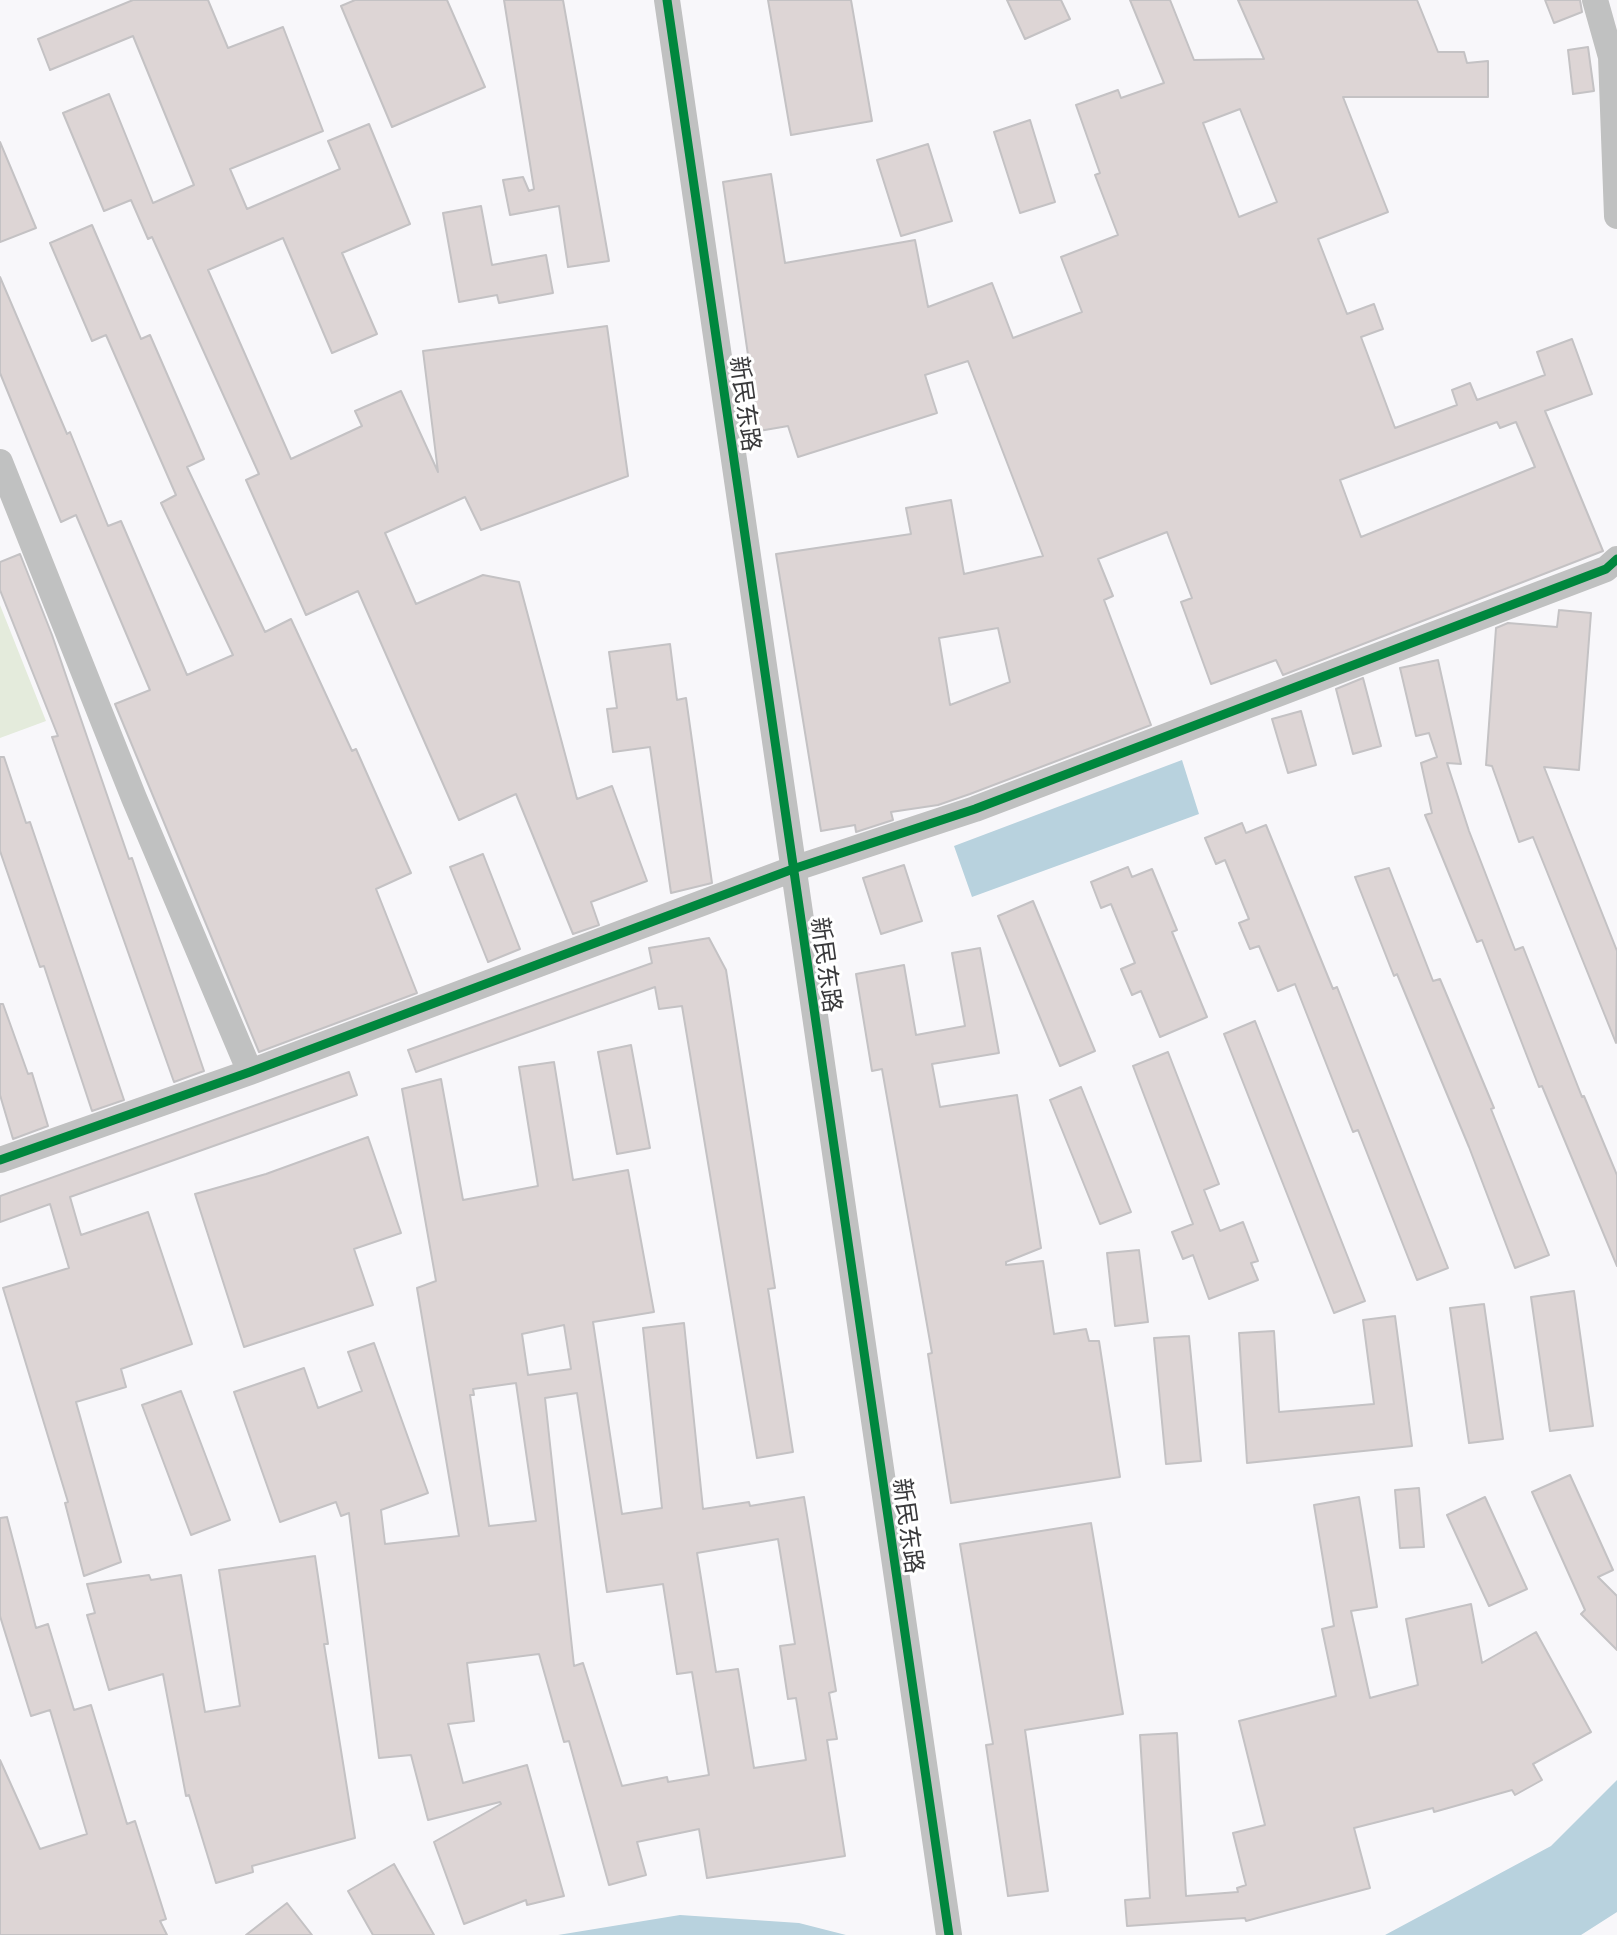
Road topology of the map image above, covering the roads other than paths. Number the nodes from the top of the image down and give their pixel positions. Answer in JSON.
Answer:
{"nodes":[{"id":1,"x":667,"y":0,"type":"edge"},
{"id":2,"x":1595,"y":0,"type":"edge"},
{"id":3,"x":1617,"y":216,"type":"edge"},
{"id":4,"x":0,"y":462,"type":"edge"},
{"id":5,"x":1617,"y":559,"type":"edge"},
{"id":6,"x":793,"y":869,"type":"junction"},
{"id":7,"x":250,"y":1072,"type":"junction"},
{"id":8,"x":0,"y":1160,"type":"edge"},
{"id":9,"x":948,"y":1930,"type":"edge"}],
"edges":[{"from":1,"to":6,"type":"street","name":"新民东路"},
{"from":2,"to":3,"type":"street"},
{"from":4,"to":7,"type":"street"},
{"from":5,"to":6,"type":"street"},
{"from":6,"to":7,"type":"street"},
{"from":6,"to":9,"type":"street","name":"新民东路"},
{"from":7,"to":8,"type":"street"}]}
